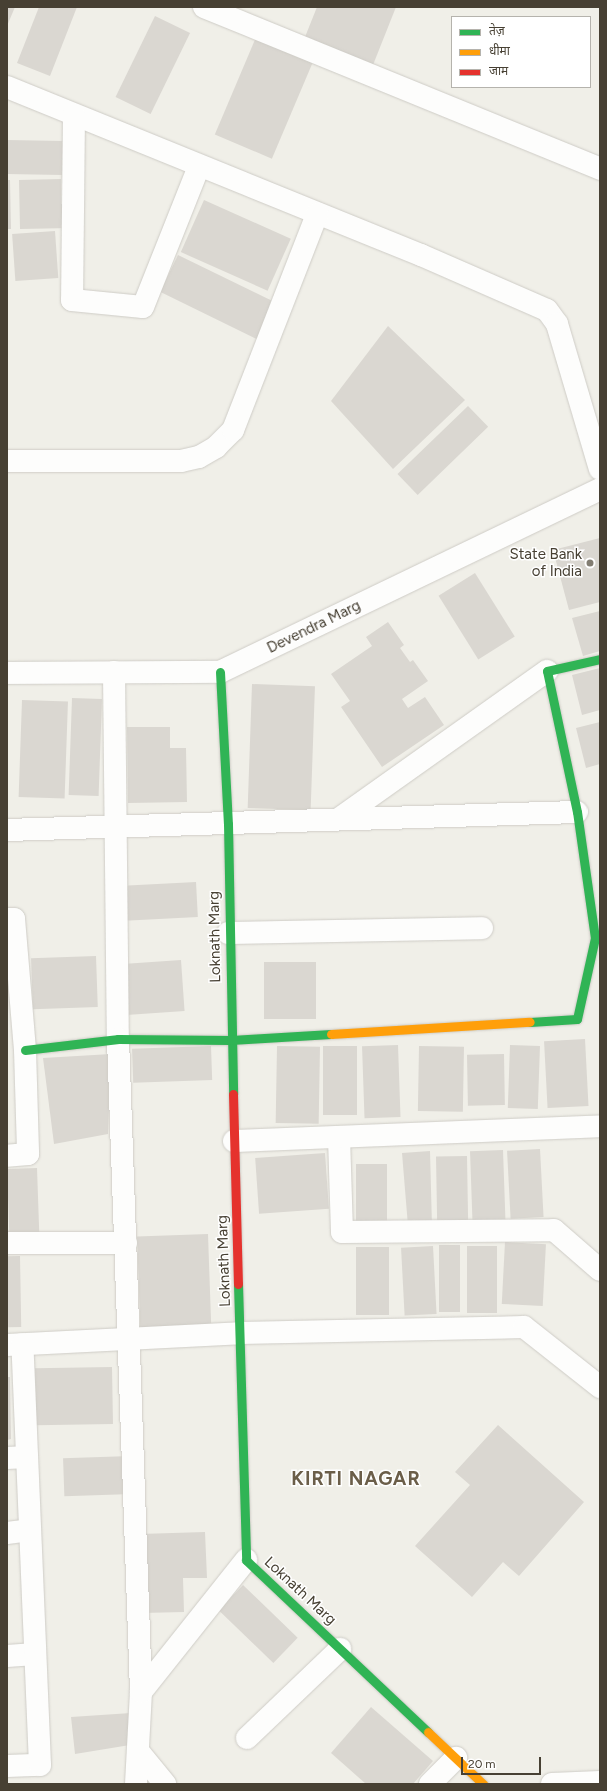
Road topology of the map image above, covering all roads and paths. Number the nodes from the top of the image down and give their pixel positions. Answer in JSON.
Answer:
{"nodes":[{"id":1,"x":204,"y":7,"type":"edge"},
{"id":2,"x":7,"y":87,"type":"edge"},
{"id":3,"x":74,"y":115,"type":"junction"},
{"id":4,"x":199,"y":166,"type":"junction"},
{"id":5,"x":600,"y":169,"type":"edge"},
{"id":6,"x":317,"y":214,"type":"junction"},
{"id":7,"x":7,"y":461,"type":"edge"},
{"id":8,"x":600,"y":469,"type":"edge"},
{"id":9,"x":600,"y":489,"type":"edge"},
{"id":10,"x":600,"y":659,"type":"edge"},
{"id":11,"x":547,"y":671,"type":"junction"},
{"id":12,"x":114,"y":672,"type":"junction"},
{"id":13,"x":220,"y":672,"type":"junction"},
{"id":14,"x":7,"y":673,"type":"edge"},
{"id":15,"x":577,"y":812,"type":"junction"},
{"id":16,"x":340,"y":818,"type":"junction"},
{"id":17,"x":228,"y":824,"type":"junction"},
{"id":18,"x":115,"y":825,"type":"junction"},
{"id":19,"x":7,"y":830,"type":"edge"},
{"id":20,"x":7,"y":919,"type":"edge"},
{"id":21,"x":482,"y":928,"type":"dead end"},
{"id":22,"x":228,"y":933,"type":"junction"},
{"id":23,"x":118,"y":1039,"type":"junction"},
{"id":24,"x":231,"y":1040,"type":"junction"},
{"id":25,"x":25,"y":1050,"type":"junction"},
{"id":26,"x":600,"y":1126,"type":"edge"},
{"id":27,"x":339,"y":1137,"type":"junction"},
{"id":28,"x":234,"y":1141,"type":"junction"},
{"id":29,"x":7,"y":1156,"type":"edge"},
{"id":30,"x":7,"y":1243,"type":"edge"},
{"id":31,"x":126,"y":1243,"type":"junction"},
{"id":32,"x":600,"y":1270,"type":"edge"},
{"id":33,"x":240,"y":1333,"type":"junction"},
{"id":34,"x":130,"y":1339,"type":"junction"},
{"id":35,"x":14,"y":1345,"type":"edge"},
{"id":36,"x":600,"y":1388,"type":"edge"},
{"id":37,"x":17,"y":1458,"type":"edge"},
{"id":38,"x":30,"y":1530,"type":"junction"},
{"id":39,"x":7,"y":1533,"type":"edge"},
{"id":40,"x":246,"y":1560,"type":"junction"},
{"id":41,"x":340,"y":1649,"type":"junction"},
{"id":42,"x":35,"y":1654,"type":"junction"},
{"id":43,"x":7,"y":1656,"type":"edge"},
{"id":44,"x":141,"y":1692,"type":"junction"},
{"id":45,"x":247,"y":1738,"type":"dead end"},
{"id":46,"x":138,"y":1751,"type":"junction"},
{"id":47,"x":456,"y":1758,"type":"junction"},
{"id":48,"x":7,"y":1766,"type":"edge"},
{"id":49,"x":595,"y":1783,"type":"edge"},
{"id":50,"x":136,"y":1784,"type":"edge"},
{"id":51,"x":165,"y":1784,"type":"edge"},
{"id":52,"x":430,"y":1784,"type":"edge"},
{"id":53,"x":483,"y":1784,"type":"edge"},
{"id":54,"x":552,"y":1784,"type":"edge"}],
"edges":[{"from":1,"to":5,"type":"street"},
{"from":2,"to":3,"type":"street"},
{"from":3,"to":4,"type":"street"},
{"from":3,"to":4,"type":"street"},
{"from":4,"to":6,"type":"street"},
{"from":6,"to":7,"type":"street"},
{"from":6,"to":8,"type":"street"},
{"from":9,"to":13,"type":"street","name":"Devendra Marg"},
{"from":10,"to":11,"type":"street"},
{"from":11,"to":15,"type":"street"},
{"from":11,"to":16,"type":"street"},
{"from":12,"to":13,"type":"street","name":"Devendra Marg"},
{"from":12,"to":14,"type":"street","name":"Devendra Marg"},
{"from":12,"to":18,"type":"street"},
{"from":13,"to":17,"type":"street","name":"Loknath Marg"},
{"from":15,"to":16,"type":"street"},
{"from":15,"to":24,"type":"street"},
{"from":16,"to":17,"type":"street"},
{"from":17,"to":18,"type":"street"},
{"from":17,"to":22,"type":"street","name":"Loknath Marg"},
{"from":18,"to":19,"type":"street"},
{"from":18,"to":23,"type":"street"},
{"from":20,"to":25,"type":"street"},
{"from":21,"to":22,"type":"street"},
{"from":22,"to":24,"type":"street","name":"Loknath Marg"},
{"from":23,"to":24,"type":"street"},
{"from":23,"to":25,"type":"street"},
{"from":23,"to":31,"type":"street"},
{"from":24,"to":28,"type":"street","name":"Loknath Marg"},
{"from":25,"to":29,"type":"street"},
{"from":26,"to":27,"type":"street"},
{"from":27,"to":28,"type":"street"},
{"from":27,"to":32,"type":"street"},
{"from":28,"to":33,"type":"street","name":"Loknath Marg"},
{"from":30,"to":31,"type":"street"},
{"from":31,"to":34,"type":"street"},
{"from":33,"to":34,"type":"street"},
{"from":33,"to":36,"type":"street"},
{"from":33,"to":40,"type":"street","name":"Loknath Marg"},
{"from":34,"to":35,"type":"street"},
{"from":34,"to":44,"type":"street"},
{"from":35,"to":37,"type":"street"},
{"from":37,"to":38,"type":"street"},
{"from":38,"to":39,"type":"street"},
{"from":38,"to":42,"type":"street"},
{"from":40,"to":41,"type":"street","name":"Loknath Marg"},
{"from":40,"to":44,"type":"street"},
{"from":41,"to":45,"type":"street"},
{"from":41,"to":47,"type":"street","name":"Loknath Marg"},
{"from":42,"to":43,"type":"street"},
{"from":42,"to":48,"type":"street"},
{"from":44,"to":46,"type":"street"},
{"from":46,"to":50,"type":"street"},
{"from":46,"to":51,"type":"street"},
{"from":47,"to":52,"type":"street"},
{"from":47,"to":53,"type":"street","name":"Loknath Marg"},
{"from":49,"to":54,"type":"street"}]}
